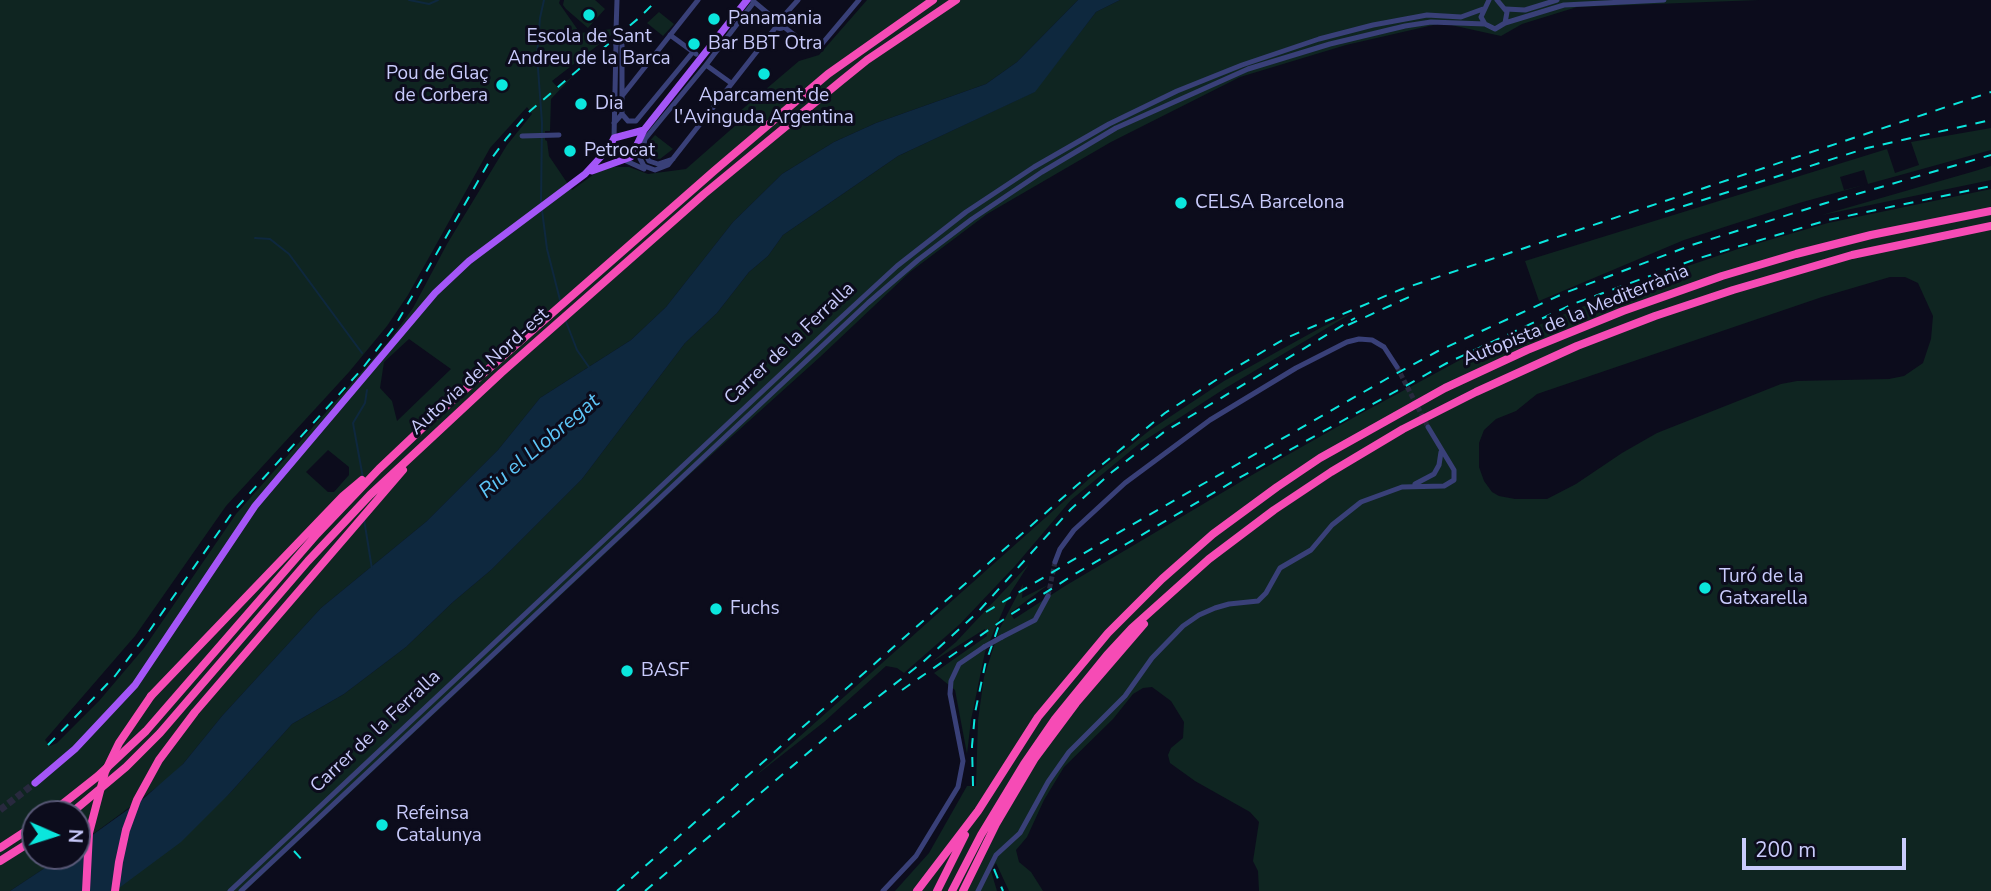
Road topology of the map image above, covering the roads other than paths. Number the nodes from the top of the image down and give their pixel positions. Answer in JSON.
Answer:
{"nodes":[{"id":1,"x":617,"y":0,"type":"edge"},
{"id":2,"x":698,"y":0,"type":"edge"},
{"id":3,"x":798,"y":0,"type":"edge"},
{"id":4,"x":859,"y":0,"type":"edge"},
{"id":5,"x":933,"y":0,"type":"edge"},
{"id":6,"x":956,"y":0,"type":"edge"},
{"id":7,"x":1557,"y":0,"type":"edge"},
{"id":8,"x":1664,"y":0,"type":"edge"},
{"id":9,"x":751,"y":1,"type":"edge"},
{"id":10,"x":1499,"y":2,"type":"edge"},
{"id":11,"x":1486,"y":5,"type":"edge"},
{"id":12,"x":1506,"y":9,"type":"junction"},
{"id":13,"x":778,"y":23,"type":"junction"},
{"id":14,"x":1505,"y":23,"type":"junction"},
{"id":15,"x":1485,"y":24,"type":"junction"},
{"id":16,"x":670,"y":35,"type":"junction"},
{"id":17,"x":619,"y":45,"type":"junction"},
{"id":18,"x":693,"y":52,"type":"junction"},
{"id":19,"x":704,"y":62,"type":"junction"},
{"id":20,"x":731,"y":83,"type":"junction"},
{"id":21,"x":622,"y":96,"type":"junction"},
{"id":22,"x":622,"y":114,"type":"junction"},
{"id":23,"x":614,"y":124,"type":"junction"},
{"id":24,"x":644,"y":130,"type":"junction"},
{"id":25,"x":522,"y":135,"type":"dead end"},
{"id":26,"x":559,"y":135,"type":"dead end"},
{"id":27,"x":624,"y":135,"type":"junction"},
{"id":28,"x":614,"y":138,"type":"junction"},
{"id":29,"x":635,"y":147,"type":"junction"},
{"id":30,"x":609,"y":148,"type":"junction"},
{"id":31,"x":621,"y":160,"type":"junction"},
{"id":32,"x":671,"y":161,"type":"junction"},
{"id":33,"x":585,"y":174,"type":"junction"},
{"id":34,"x":1991,"y":211,"type":"edge"},
{"id":35,"x":1991,"y":226,"type":"edge"},
{"id":36,"x":1397,"y":367,"type":"tunnel mouth"},
{"id":37,"x":1428,"y":427,"type":"tunnel mouth"},
{"id":38,"x":427,"y":441,"type":"junction"},
{"id":39,"x":1441,"y":451,"type":"junction"},
{"id":40,"x":1412,"y":485,"type":"junction"},
{"id":41,"x":353,"y":491,"type":"junction"},
{"id":42,"x":1055,"y":562,"type":"tunnel mouth"},
{"id":43,"x":1048,"y":596,"type":"tunnel mouth"},
{"id":44,"x":1167,"y":599,"type":"junction"},
{"id":45,"x":35,"y":783,"type":"tunnel mouth"},
{"id":46,"x":68,"y":800,"type":"edge"},
{"id":47,"x":87,"y":800,"type":"edge"},
{"id":48,"x":978,"y":811,"type":"junction"},
{"id":49,"x":21,"y":834,"type":"edge"},
{"id":50,"x":0,"y":848,"type":"edge"},
{"id":51,"x":21,"y":848,"type":"edge"},
{"id":52,"x":0,"y":861,"type":"edge"},
{"id":53,"x":86,"y":891,"type":"edge"},
{"id":54,"x":115,"y":891,"type":"edge"},
{"id":55,"x":230,"y":891,"type":"edge"},
{"id":56,"x":241,"y":891,"type":"edge"},
{"id":57,"x":883,"y":891,"type":"edge"},
{"id":58,"x":917,"y":891,"type":"edge"},
{"id":59,"x":937,"y":891,"type":"edge"},
{"id":60,"x":952,"y":891,"type":"edge"},
{"id":61,"x":963,"y":891,"type":"edge"},
{"id":62,"x":978,"y":891,"type":"edge"}],
"edges":[{"from":1,"to":17,"type":"street","bridge":true},
{"from":2,"to":16,"type":"street"},
{"from":3,"to":13,"type":"street"},
{"from":4,"to":13,"type":"street"},
{"from":5,"to":41,"type":"highway","name":"Autovia del Nord-est"},
{"from":6,"to":38,"type":"highway","name":"Autovia del Nord-est"},
{"from":7,"to":12,"type":"street"},
{"from":8,"to":14,"type":"street"},
{"from":9,"to":13,"type":"street"},
{"from":9,"to":19,"type":"main road"},
{"from":10,"to":11,"type":"street"},
{"from":10,"to":12,"type":"street"},
{"from":11,"to":15,"type":"street"},
{"from":11,"to":55,"type":"street","name":"Carrer de la Ferralla"},
{"from":12,"to":14,"type":"street"},
{"from":13,"to":20,"type":"street"},
{"from":14,"to":15,"type":"street"},
{"from":15,"to":56,"type":"street","name":"Carrer de la Ferralla"},
{"from":16,"to":18,"type":"street"},
{"from":16,"to":21,"type":"street"},
{"from":17,"to":21,"type":"street"},
{"from":17,"to":23,"type":"street"},
{"from":18,"to":19,"type":"street"},
{"from":18,"to":22,"type":"street"},
{"from":19,"to":20,"type":"street"},
{"from":19,"to":24,"type":"main road"},
{"from":19,"to":32,"type":"street"},
{"from":20,"to":32,"type":"street"},
{"from":21,"to":22,"type":"street"},
{"from":22,"to":23,"type":"street"},
{"from":23,"to":27,"type":"street"},
{"from":23,"to":28,"type":"street"},
{"from":24,"to":27,"type":"main road"},
{"from":24,"to":29,"type":"main road"},
{"from":25,"to":26,"type":"street"},
{"from":27,"to":28,"type":"main road"},
{"from":27,"to":29,"type":"main road"},
{"from":28,"to":30,"type":"main road"},
{"from":29,"to":31,"type":"main road"},
{"from":29,"to":32,"type":"street"},
{"from":30,"to":31,"type":"main road"},
{"from":30,"to":33,"type":"main road"},
{"from":31,"to":32,"type":"street"},
{"from":31,"to":33,"type":"main road"},
{"from":33,"to":45,"type":"main road"},
{"from":34,"to":48,"type":"highway","name":"Autopista de la Mediterrània"},
{"from":35,"to":44,"type":"highway","name":"Autopista de la Mediterrània"},
{"from":36,"to":42,"type":"street"},
{"from":37,"to":39,"type":"street"},
{"from":38,"to":47,"type":"highway","name":"Autovia del Nord-est"},
{"from":38,"to":54,"type":"highway"},
{"from":39,"to":40,"type":"street"},
{"from":39,"to":40,"type":"street"},
{"from":40,"to":62,"type":"street"},
{"from":41,"to":46,"type":"highway"},
{"from":41,"to":53,"type":"highway","bridge":true},
{"from":43,"to":57,"type":"street","bridge":true},
{"from":44,"to":60,"type":"highway"},
{"from":44,"to":61,"type":"highway"},
{"from":48,"to":58,"type":"highway","name":"Autopista de la Mediterrània"},
{"from":48,"to":59,"type":"highway"},
{"from":49,"to":50,"type":"highway"},
{"from":51,"to":52,"type":"highway"}]}
